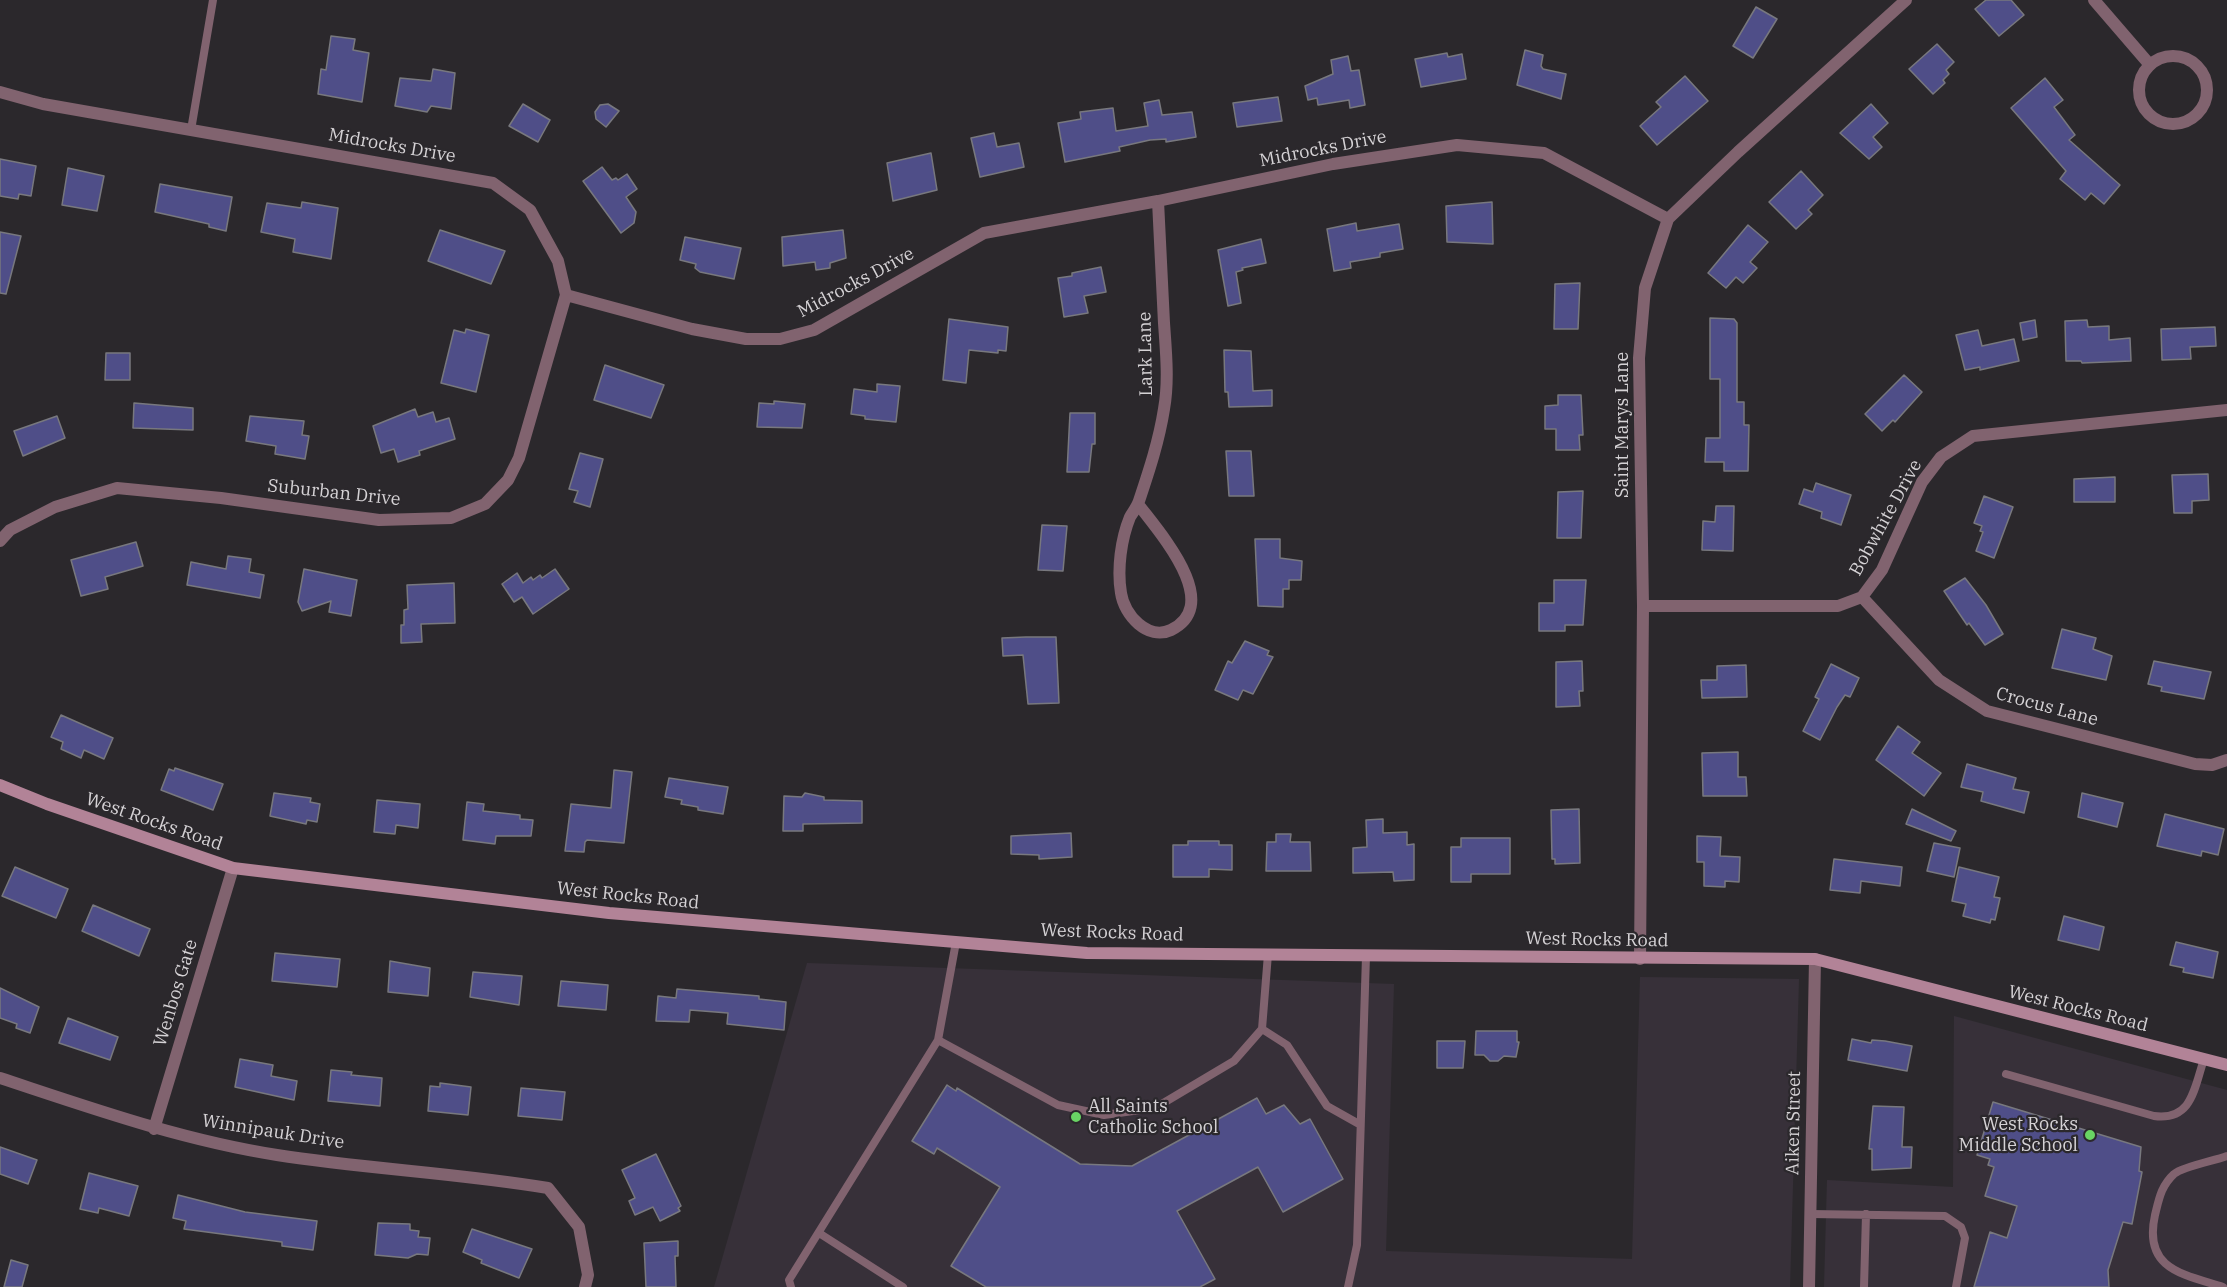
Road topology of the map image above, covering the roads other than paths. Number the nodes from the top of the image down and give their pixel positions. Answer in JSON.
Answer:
{"nodes":[{"id":1,"x":213,"y":0,"type":"edge"},
{"id":2,"x":1906,"y":0,"type":"edge"},
{"id":3,"x":2094,"y":0,"type":"edge"},
{"id":4,"x":2150,"y":65,"type":"junction"},
{"id":5,"x":0,"y":92,"type":"edge"},
{"id":6,"x":191,"y":130,"type":"junction"},
{"id":7,"x":1158,"y":201,"type":"junction"},
{"id":8,"x":1668,"y":219,"type":"junction"},
{"id":9,"x":566,"y":295,"type":"junction"},
{"id":10,"x":2227,"y":410,"type":"edge"},
{"id":11,"x":1138,"y":504,"type":"junction"},
{"id":12,"x":0,"y":541,"type":"edge"},
{"id":13,"x":1862,"y":597,"type":"junction"},
{"id":14,"x":1643,"y":606,"type":"junction"},
{"id":15,"x":2227,"y":760,"type":"edge"},
{"id":16,"x":0,"y":785,"type":"edge"},
{"id":17,"x":233,"y":868,"type":"junction"},
{"id":18,"x":956,"y":942,"type":"junction"},
{"id":19,"x":1268,"y":954,"type":"junction"},
{"id":20,"x":1366,"y":956,"type":"junction"},
{"id":21,"x":1640,"y":958,"type":"junction"},
{"id":22,"x":1815,"y":959,"type":"junction"},
{"id":23,"x":1262,"y":1029,"type":"junction"},
{"id":24,"x":938,"y":1040,"type":"junction"},
{"id":25,"x":2204,"y":1059,"type":"junction"},
{"id":26,"x":2227,"y":1065,"type":"edge"},
{"id":27,"x":2006,"y":1074,"type":"dead end"},
{"id":28,"x":0,"y":1078,"type":"edge"},
{"id":29,"x":1359,"y":1124,"type":"junction"},
{"id":30,"x":154,"y":1129,"type":"junction"},
{"id":31,"x":2227,"y":1156,"type":"edge"},
{"id":32,"x":1810,"y":1214,"type":"junction"},
{"id":33,"x":1866,"y":1214,"type":"junction"},
{"id":34,"x":819,"y":1233,"type":"junction"},
{"id":35,"x":585,"y":1287,"type":"edge"},
{"id":36,"x":791,"y":1287,"type":"edge"},
{"id":37,"x":903,"y":1287,"type":"edge"},
{"id":38,"x":1348,"y":1287,"type":"edge"},
{"id":39,"x":1809,"y":1287,"type":"edge"},
{"id":40,"x":1864,"y":1287,"type":"edge"},
{"id":41,"x":1956,"y":1287,"type":"edge"},
{"id":42,"x":2223,"y":1287,"type":"edge"}],
"edges":[{"from":1,"to":6,"type":"lane"},
{"from":2,"to":8,"type":"street","name":"Saint Marys Lane"},
{"from":3,"to":4,"type":"street"},
{"from":4,"to":4,"type":"street"},
{"from":5,"to":6,"type":"street","name":"Midrocks Drive"},
{"from":6,"to":9,"type":"street","name":"Midrocks Drive"},
{"from":7,"to":8,"type":"street","name":"Midrocks Drive"},
{"from":7,"to":9,"type":"street","name":"Midrocks Drive"},
{"from":7,"to":11,"type":"street","name":"Lark Lane"},
{"from":8,"to":14,"type":"street","name":"Saint Marys Lane"},
{"from":9,"to":12,"type":"street","name":"Suburban Drive"},
{"from":10,"to":13,"type":"street","name":"Bobwhite Drive"},
{"from":11,"to":11,"type":"street","name":"Lark Lane"},
{"from":13,"to":14,"type":"street","name":"Bobwhite Drive"},
{"from":13,"to":15,"type":"street","name":"Crocus Lane"},
{"from":14,"to":21,"type":"street","name":"Saint Marys Lane"},
{"from":16,"to":17,"type":"main road","name":"West Rocks Road"},
{"from":17,"to":18,"type":"main road","name":"West Rocks Road"},
{"from":17,"to":30,"type":"street","name":"Wenbos Gate"},
{"from":18,"to":19,"type":"main road","name":"West Rocks Road"},
{"from":18,"to":24,"type":"lane"},
{"from":19,"to":20,"type":"main road","name":"West Rocks Road"},
{"from":19,"to":23,"type":"lane"},
{"from":20,"to":21,"type":"main road","name":"West Rocks Road"},
{"from":20,"to":29,"type":"lane"},
{"from":21,"to":22,"type":"main road","name":"West Rocks Road"},
{"from":22,"to":25,"type":"main road","name":"West Rocks Road"},
{"from":22,"to":32,"type":"street","name":"Aiken Street"},
{"from":23,"to":24,"type":"lane"},
{"from":23,"to":29,"type":"lane"},
{"from":24,"to":34,"type":"lane"},
{"from":25,"to":26,"type":"main road","name":"West Rocks Road"},
{"from":25,"to":27,"type":"lane"},
{"from":28,"to":30,"type":"street","name":"Winnipauk Drive"},
{"from":29,"to":38,"type":"lane"},
{"from":30,"to":35,"type":"street","name":"Winnipauk Drive"},
{"from":31,"to":42,"type":"lane"},
{"from":32,"to":33,"type":"lane"},
{"from":32,"to":39,"type":"street","name":"Aiken Street"},
{"from":33,"to":40,"type":"lane"},
{"from":33,"to":41,"type":"lane"},
{"from":34,"to":36,"type":"lane"},
{"from":34,"to":37,"type":"lane"}]}
